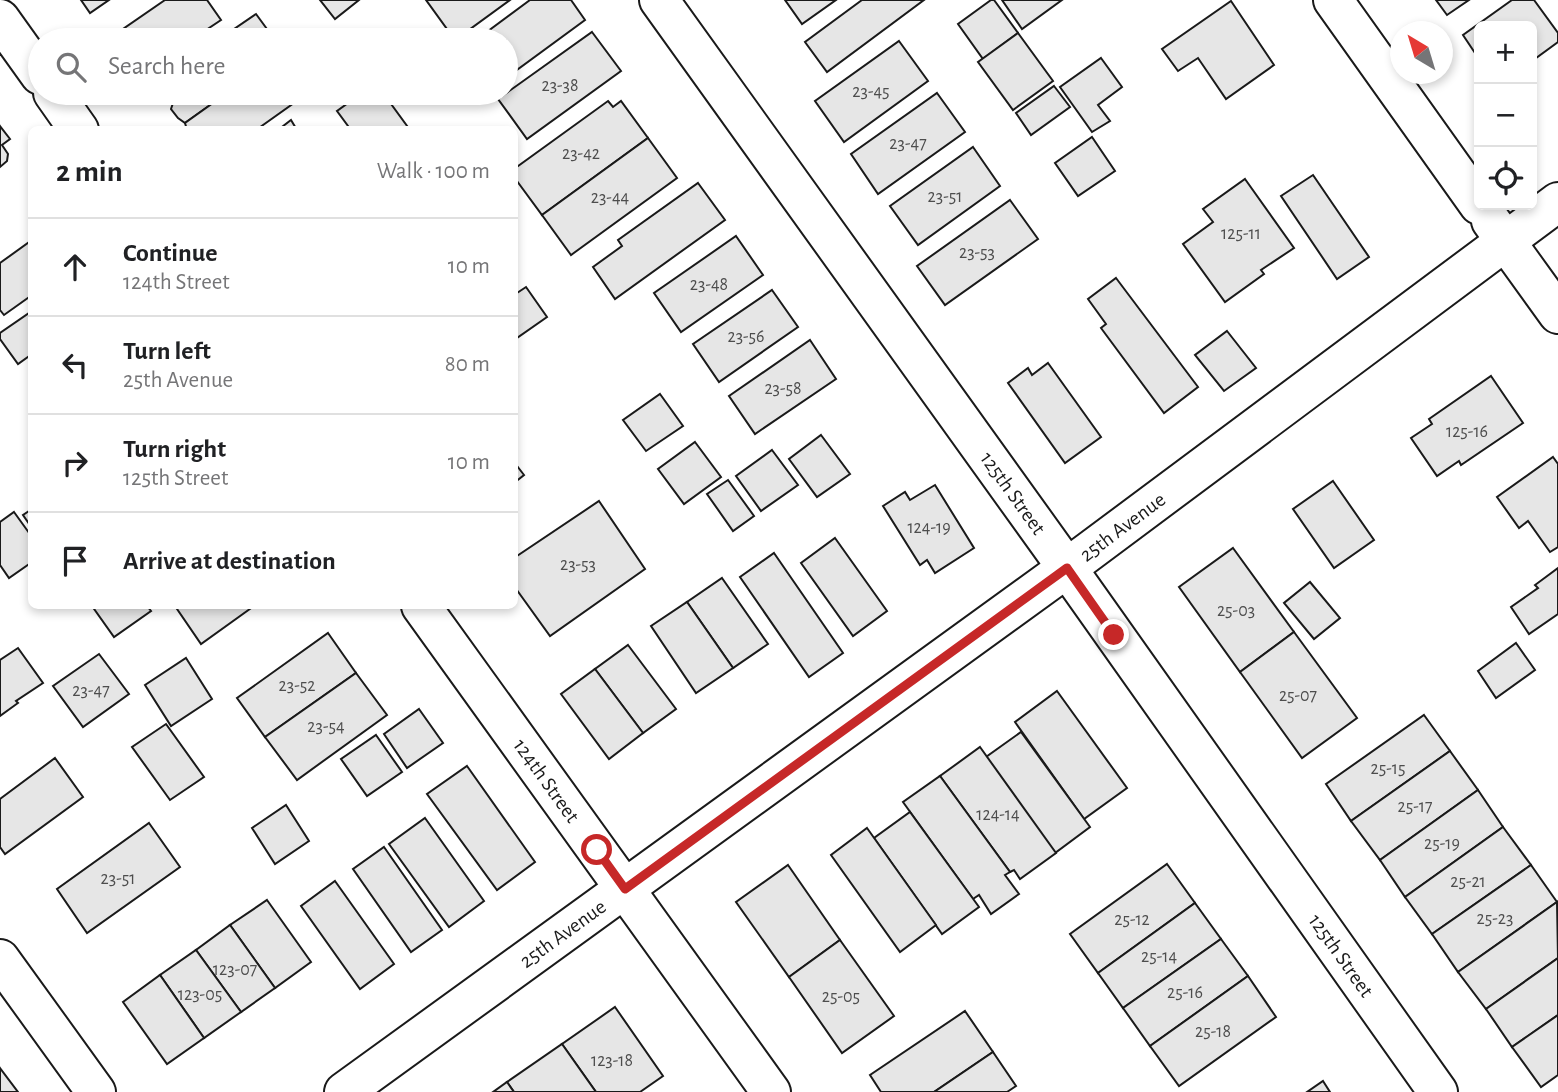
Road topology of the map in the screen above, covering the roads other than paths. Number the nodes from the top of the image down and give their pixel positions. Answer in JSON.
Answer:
{"nodes":[{"id":1,"x":659,"y":0,"type":"edge"},
{"id":2,"x":1333,"y":0,"type":"edge"},
{"id":3,"x":0,"y":19,"type":"edge"},
{"id":4,"x":28,"y":58,"type":"edge"},
{"id":5,"x":61,"y":105,"type":"edge"},
{"id":6,"x":76,"y":126,"type":"edge"},
{"id":7,"x":1474,"y":198,"type":"edge"},
{"id":8,"x":1558,"y":202,"type":"edge"},
{"id":9,"x":1483,"y":210,"type":"edge"},
{"id":10,"x":1505,"y":241,"type":"junction"},
{"id":11,"x":1558,"y":314,"type":"edge"},
{"id":12,"x":1067,"y":568,"type":"junction"},
{"id":13,"x":423,"y":609,"type":"edge"},
{"id":14,"x":625,"y":889,"type":"junction"},
{"id":15,"x":0,"y":959,"type":"edge"},
{"id":16,"x":96,"y":1092,"type":"edge"},
{"id":17,"x":344,"y":1092,"type":"edge"},
{"id":18,"x":771,"y":1092,"type":"edge"},
{"id":19,"x":1438,"y":1092,"type":"edge"}],
"edges":[{"from":1,"to":12,"type":"street","name":"125th Street"},
{"from":2,"to":7,"type":"street"},
{"from":3,"to":4,"type":"street"},
{"from":5,"to":6,"type":"street"},
{"from":8,"to":10,"type":"street","name":"25th Avenue"},
{"from":9,"to":10,"type":"street"},
{"from":10,"to":11,"type":"street"},
{"from":10,"to":12,"type":"street","name":"25th Avenue"},
{"from":12,"to":14,"type":"street","name":"25th Avenue"},
{"from":12,"to":19,"type":"street","name":"125th Street"},
{"from":13,"to":14,"type":"street","name":"124th Street"},
{"from":14,"to":17,"type":"street","name":"25th Avenue"},
{"from":14,"to":18,"type":"street","name":"124th Street"},
{"from":15,"to":16,"type":"street"}]}
